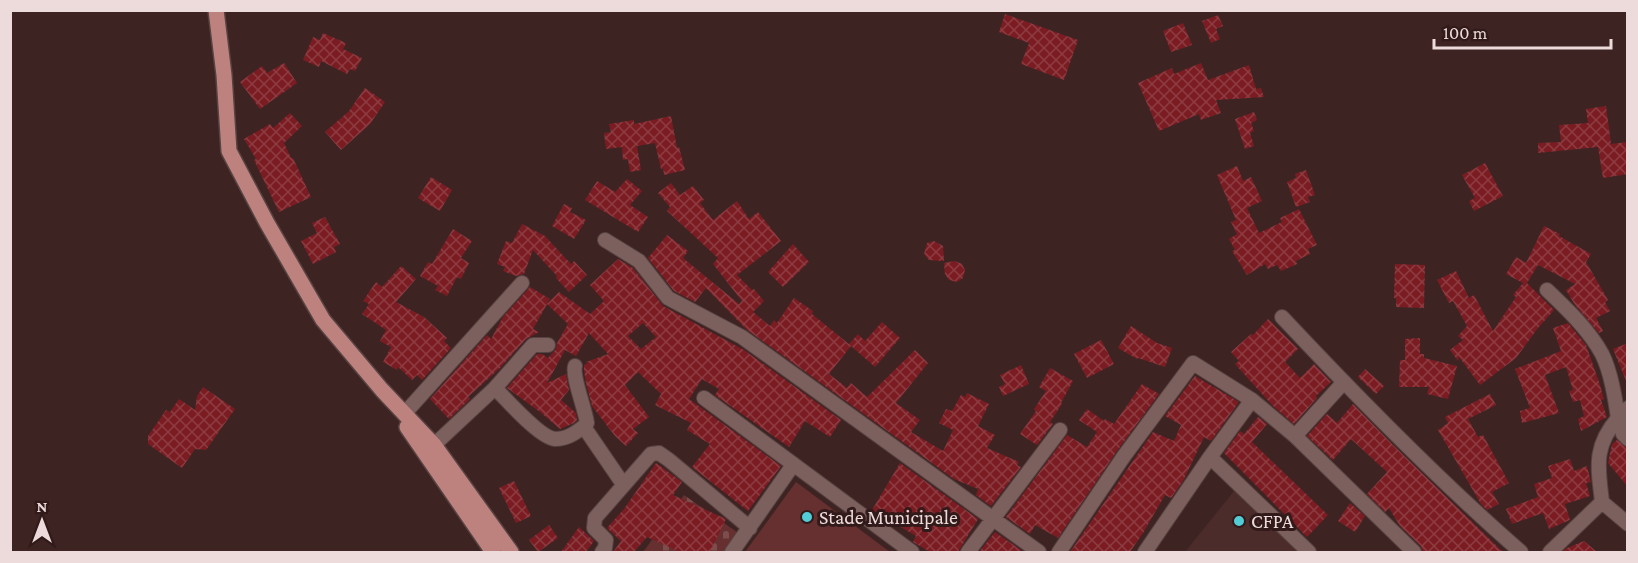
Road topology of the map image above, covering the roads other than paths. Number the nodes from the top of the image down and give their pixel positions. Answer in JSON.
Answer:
{"nodes":[{"id":1,"x":216,"y":10,"type":"edge"},
{"id":2,"x":605,"y":240,"type":"dead end"},
{"id":3,"x":522,"y":283,"type":"dead end"},
{"id":4,"x":1547,"y":290,"type":"dead end"},
{"id":5,"x":1282,"y":317,"type":"dead end"},
{"id":6,"x":548,"y":345,"type":"dead end"},
{"id":7,"x":575,"y":366,"type":"dead end"},
{"id":8,"x":1343,"y":383,"type":"junction"},
{"id":9,"x":495,"y":388,"type":"junction"},
{"id":10,"x":382,"y":390,"type":"junction"},
{"id":11,"x":704,"y":398,"type":"dead end"},
{"id":12,"x":1252,"y":400,"type":"junction"},
{"id":13,"x":405,"y":413,"type":"junction"},
{"id":14,"x":1623,"y":413,"type":"edge"},
{"id":15,"x":584,"y":427,"type":"junction"},
{"id":16,"x":1060,"y":430,"type":"dead end"},
{"id":17,"x":1295,"y":436,"type":"junction"},
{"id":18,"x":1628,"y":439,"type":"edge"},
{"id":19,"x":434,"y":445,"type":"junction"},
{"id":20,"x":1210,"y":457,"type":"junction"},
{"id":21,"x":794,"y":465,"type":"junction"},
{"id":22,"x":623,"y":484,"type":"junction"},
{"id":23,"x":1602,"y":502,"type":"junction"},
{"id":24,"x":993,"y":519,"type":"junction"},
{"id":25,"x":1628,"y":524,"type":"edge"},
{"id":26,"x":750,"y":528,"type":"junction"},
{"id":27,"x":493,"y":552,"type":"edge"},
{"id":28,"x":511,"y":552,"type":"edge"},
{"id":29,"x":602,"y":552,"type":"edge"},
{"id":30,"x":732,"y":552,"type":"edge"},
{"id":31,"x":912,"y":552,"type":"edge"},
{"id":32,"x":968,"y":552,"type":"edge"},
{"id":33,"x":1039,"y":552,"type":"edge"},
{"id":34,"x":1059,"y":552,"type":"edge"},
{"id":35,"x":1145,"y":552,"type":"edge"},
{"id":36,"x":1309,"y":552,"type":"edge"},
{"id":37,"x":1414,"y":552,"type":"edge"},
{"id":38,"x":1521,"y":552,"type":"edge"},
{"id":39,"x":1550,"y":552,"type":"edge"}],
"edges":[{"from":1,"to":10,"type":"main road"},
{"from":2,"to":24,"type":"street"},
{"from":3,"to":13,"type":"street"},
{"from":4,"to":14,"type":"street"},
{"from":5,"to":8,"type":"street"},
{"from":6,"to":9,"type":"street"},
{"from":7,"to":15,"type":"street"},
{"from":8,"to":17,"type":"street"},
{"from":8,"to":38,"type":"street"},
{"from":9,"to":15,"type":"street"},
{"from":9,"to":19,"type":"street"},
{"from":10,"to":13,"type":"main road"},
{"from":10,"to":27,"type":"main road"},
{"from":11,"to":21,"type":"street"},
{"from":12,"to":17,"type":"street"},
{"from":12,"to":20,"type":"street"},
{"from":12,"to":34,"type":"street"},
{"from":13,"to":19,"type":"main road"},
{"from":14,"to":18,"type":"street"},
{"from":14,"to":23,"type":"street"},
{"from":15,"to":22,"type":"street"},
{"from":16,"to":24,"type":"street"},
{"from":17,"to":37,"type":"street"},
{"from":19,"to":28,"type":"main road"},
{"from":20,"to":35,"type":"street"},
{"from":20,"to":36,"type":"street"},
{"from":21,"to":26,"type":"street"},
{"from":21,"to":31,"type":"street"},
{"from":22,"to":26,"type":"street"},
{"from":22,"to":29,"type":"street"},
{"from":23,"to":25,"type":"street"},
{"from":23,"to":39,"type":"street"},
{"from":24,"to":32,"type":"street"},
{"from":24,"to":33,"type":"street"},
{"from":26,"to":30,"type":"street"}]}
